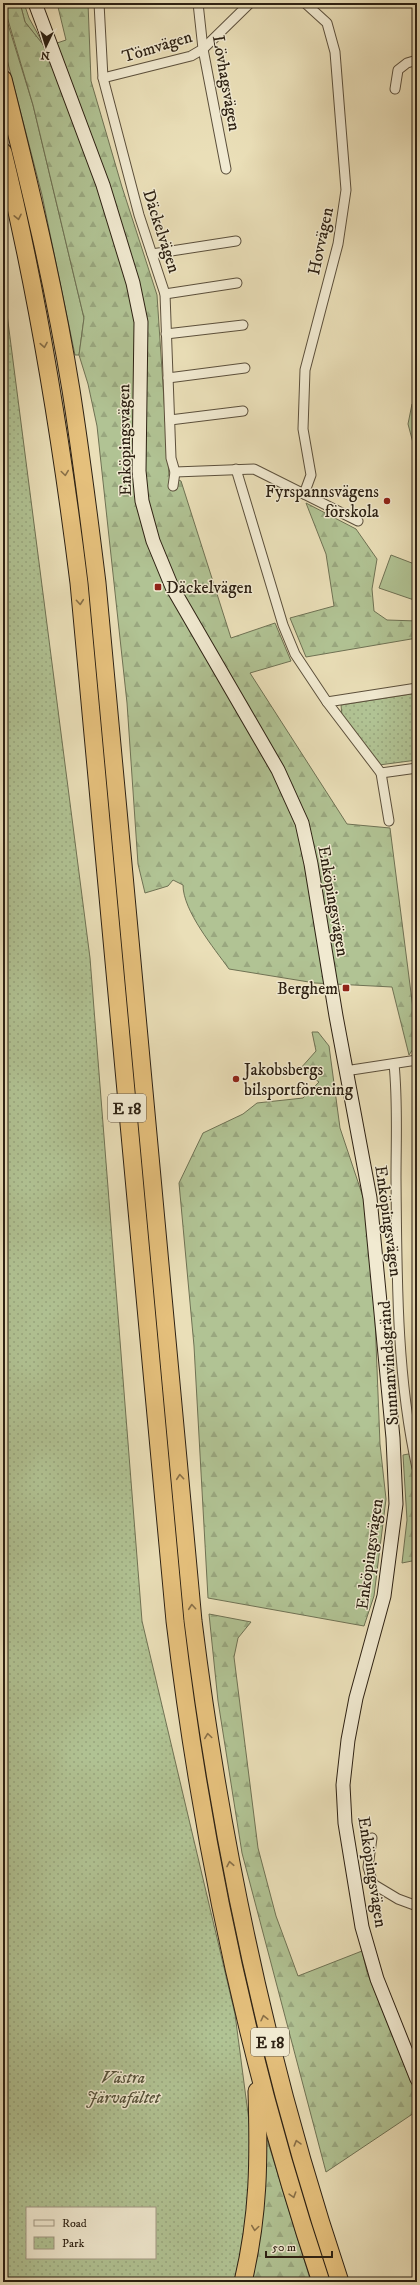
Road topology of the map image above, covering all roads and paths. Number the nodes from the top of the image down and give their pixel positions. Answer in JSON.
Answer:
{"nodes":[{"id":1,"x":35,"y":3,"type":"edge"},
{"id":2,"x":99,"y":3,"type":"edge"},
{"id":3,"x":198,"y":3,"type":"edge"},
{"id":4,"x":250,"y":3,"type":"edge"},
{"id":5,"x":305,"y":3,"type":"edge"},
{"id":6,"x":203,"y":49,"type":"junction"},
{"id":7,"x":417,"y":60,"type":"edge"},
{"id":8,"x":103,"y":78,"type":"junction"},
{"id":9,"x":3,"y":79,"type":"edge"},
{"id":10,"x":395,"y":89,"type":"dead end"},
{"id":11,"x":3,"y":152,"type":"edge"},
{"id":12,"x":226,"y":169,"type":"dead end"},
{"id":13,"x":236,"y":241,"type":"dead end"},
{"id":14,"x":152,"y":254,"type":"junction"},
{"id":15,"x":237,"y":283,"type":"dead end"},
{"id":16,"x":165,"y":294,"type":"junction"},
{"id":17,"x":243,"y":324,"type":"dead end"},
{"id":18,"x":166,"y":334,"type":"junction"},
{"id":19,"x":245,"y":368,"type":"dead end"},
{"id":20,"x":168,"y":378,"type":"junction"},
{"id":21,"x":243,"y":411,"type":"dead end"},
{"id":22,"x":170,"y":420,"type":"junction"},
{"id":23,"x":236,"y":468,"type":"junction"},
{"id":24,"x":175,"y":472,"type":"junction"},
{"id":25,"x":173,"y":486,"type":"dead end"},
{"id":26,"x":304,"y":494,"type":"junction"},
{"id":27,"x":358,"y":521,"type":"dead end"},
{"id":28,"x":417,"y":688,"type":"edge"},
{"id":29,"x":327,"y":702,"type":"junction"},
{"id":30,"x":417,"y":768,"type":"edge"},
{"id":31,"x":381,"y":773,"type":"junction"},
{"id":32,"x":389,"y":820,"type":"dead end"},
{"id":33,"x":417,"y":1060,"type":"edge"},
{"id":34,"x":394,"y":1064,"type":"junction"},
{"id":35,"x":346,"y":1071,"type":"junction"},
{"id":36,"x":417,"y":1468,"type":"edge"},
{"id":37,"x":372,"y":1838,"type":"dead end"},
{"id":38,"x":417,"y":1906,"type":"edge"},
{"id":39,"x":256,"y":2063,"type":"junction"},
{"id":40,"x":417,"y":2079,"type":"edge"},
{"id":41,"x":323,"y":2231,"type":"junction"},
{"id":42,"x":243,"y":2282,"type":"edge"},
{"id":43,"x":321,"y":2282,"type":"edge"},
{"id":44,"x":340,"y":2282,"type":"edge"},
{"id":45,"x":349,"y":2282,"type":"edge"}],
"edges":[{"from":1,"to":35,"type":"street","name":"Enköpingsvägen"},
{"from":2,"to":8,"type":"street","name":"Däckelvägen"},
{"from":3,"to":6,"type":"street","name":"Lövhagsvägen"},
{"from":4,"to":6,"type":"street","name":"Tömvägen"},
{"from":5,"to":26,"type":"street","name":"Hovvägen"},
{"from":6,"to":8,"type":"street","name":"Tömvägen"},
{"from":6,"to":12,"type":"street","name":"Lövhagsvägen"},
{"from":7,"to":10,"type":"street"},
{"from":8,"to":14,"type":"street","name":"Däckelvägen"},
{"from":41,"to":9,"type":"highway","number":"E 18","one_way":true},
{"from":11,"to":39,"type":"highway","number":"E 18","one_way":true},
{"from":13,"to":14,"type":"street"},
{"from":14,"to":16,"type":"street","name":"Däckelvägen"},
{"from":15,"to":16,"type":"street"},
{"from":16,"to":18,"type":"street","name":"Däckelvägen"},
{"from":17,"to":18,"type":"street"},
{"from":18,"to":20,"type":"street","name":"Däckelvägen"},
{"from":19,"to":20,"type":"street"},
{"from":20,"to":22,"type":"street","name":"Däckelvägen"},
{"from":21,"to":22,"type":"street"},
{"from":22,"to":24,"type":"street","name":"Däckelvägen"},
{"from":23,"to":24,"type":"street"},
{"from":23,"to":26,"type":"street"},
{"from":23,"to":29,"type":"street"},
{"from":24,"to":25,"type":"street"},
{"from":26,"to":27,"type":"street"},
{"from":28,"to":29,"type":"street"},
{"from":29,"to":31,"type":"street"},
{"from":30,"to":31,"type":"street"},
{"from":31,"to":32,"type":"street"},
{"from":33,"to":34,"type":"street"},
{"from":34,"to":35,"type":"street"},
{"from":34,"to":36,"type":"street","name":"Sunnanvindsgränd"},
{"from":35,"to":40,"type":"street","name":"Enköpingsvägen"},
{"from":37,"to":38,"type":"street"},
{"from":39,"to":42,"type":"highway","one_way":true},
{"from":39,"to":43,"type":"highway","number":"E 18","one_way":true},
{"from":41,"to":44,"type":"highway","number":"E 18"},
{"from":41,"to":45,"type":"highway"}]}
